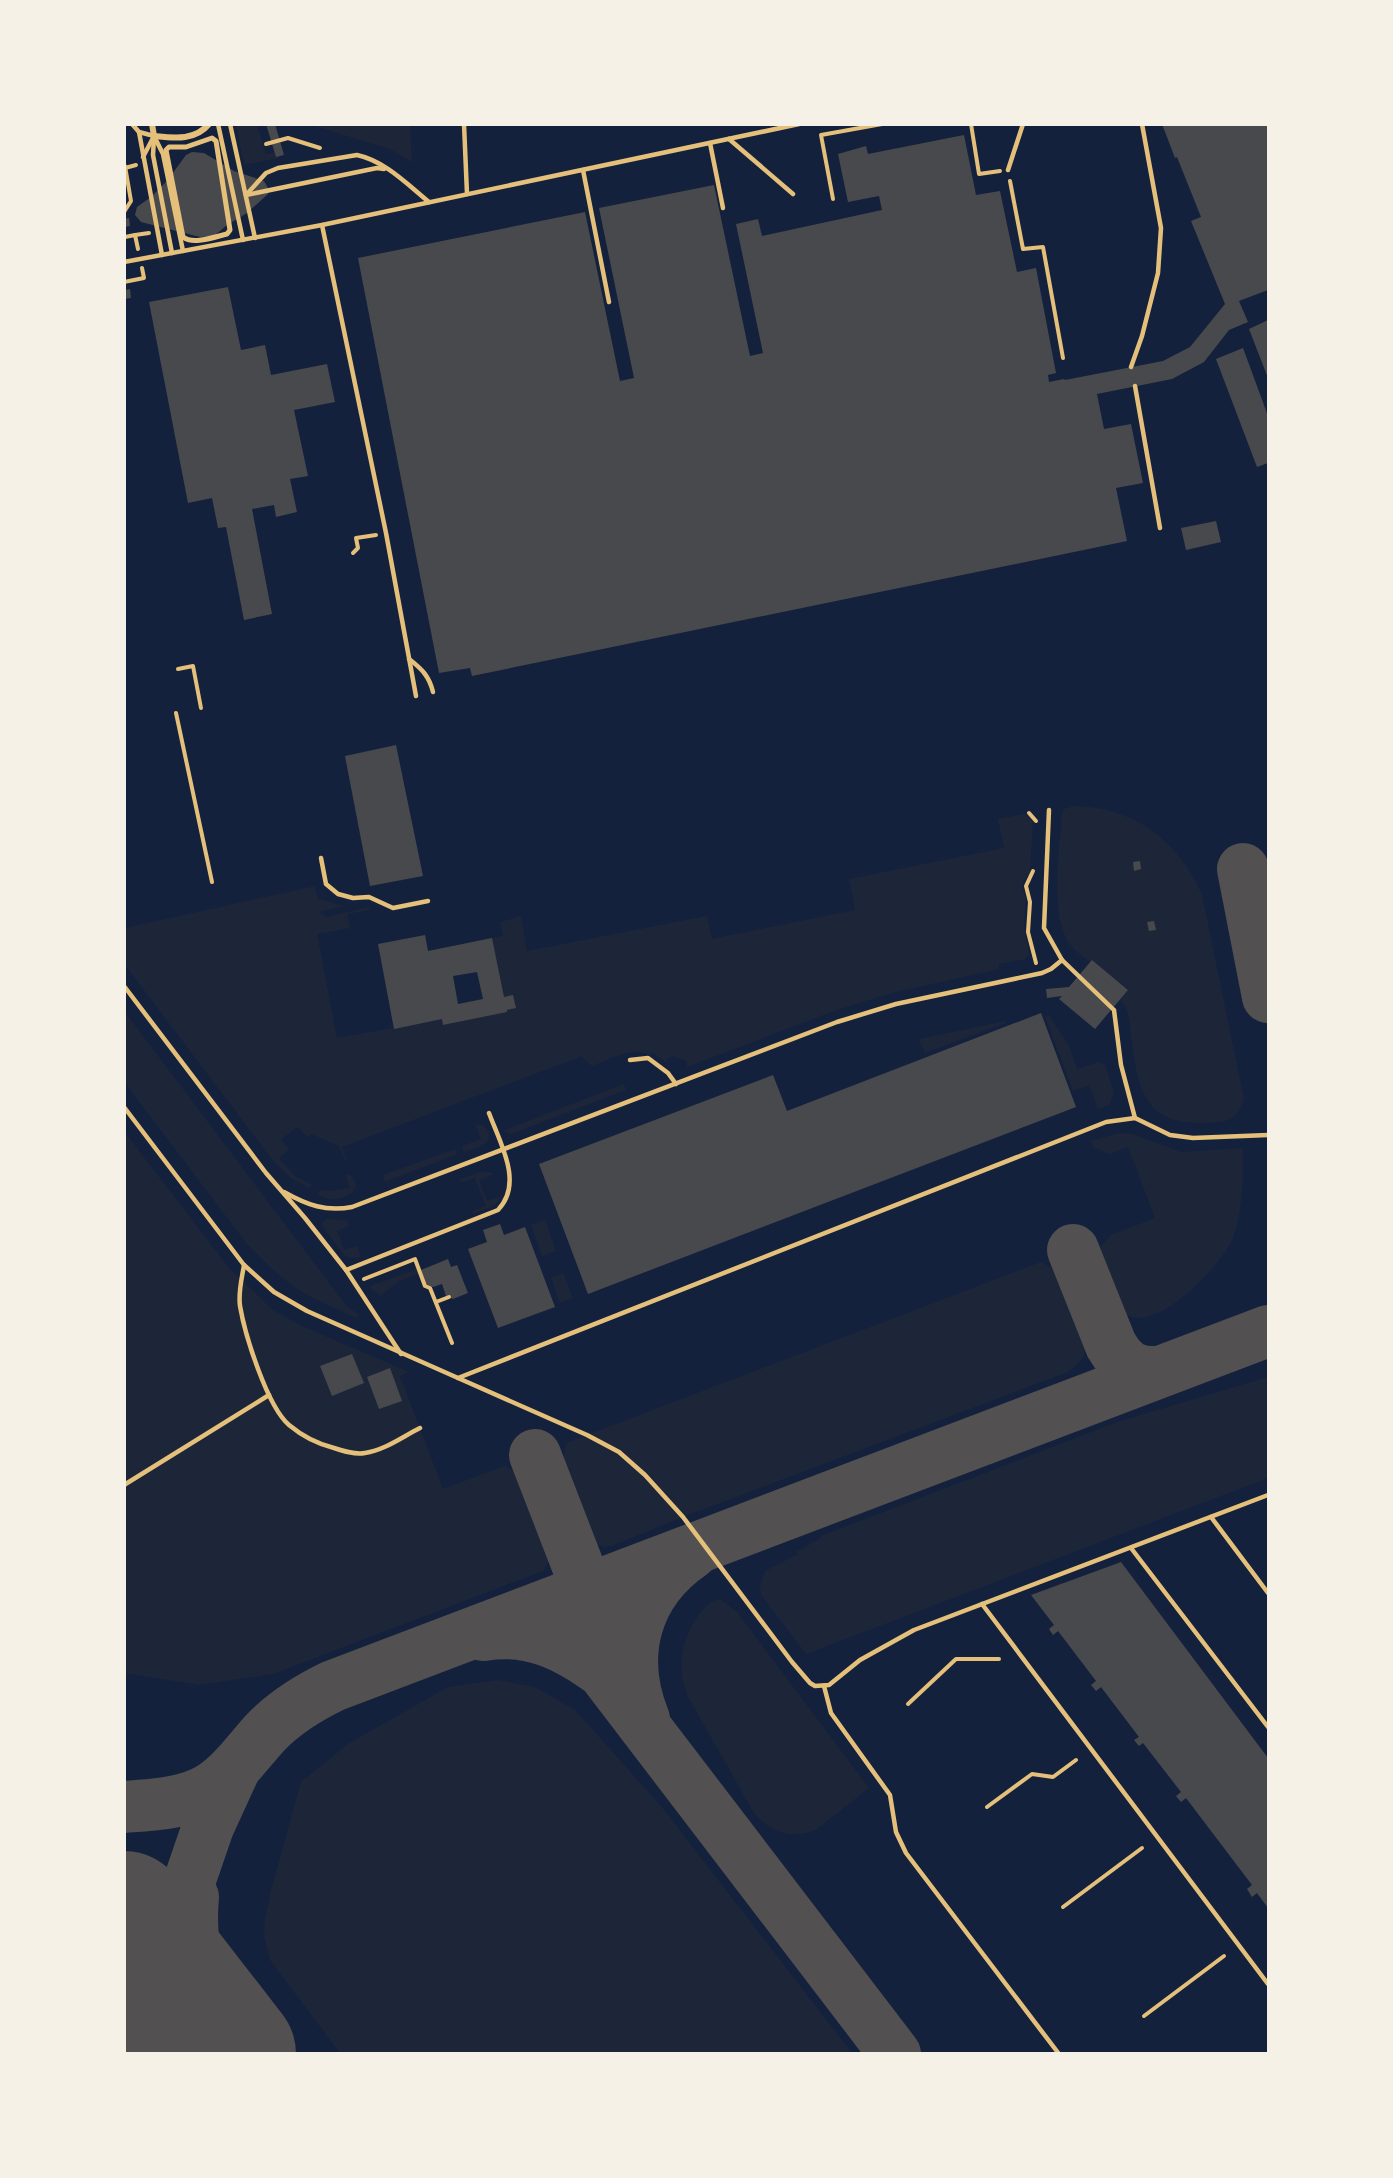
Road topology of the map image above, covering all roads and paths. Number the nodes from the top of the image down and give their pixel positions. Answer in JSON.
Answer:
{"nodes":[{"id":1,"x":132,"y":124,"type":"edge"},
{"id":2,"x":152,"y":124,"type":"edge"},
{"id":3,"x":209,"y":124,"type":"edge"},
{"id":4,"x":218,"y":124,"type":"edge"},
{"id":5,"x":230,"y":124,"type":"edge"},
{"id":6,"x":464,"y":124,"type":"edge"},
{"id":7,"x":799,"y":124,"type":"edge"},
{"id":8,"x":882,"y":124,"type":"edge"},
{"id":9,"x":971,"y":124,"type":"edge"},
{"id":10,"x":1023,"y":124,"type":"edge"},
{"id":11,"x":1142,"y":124,"type":"edge"},
{"id":12,"x":860,"y":126,"type":"edge"},
{"id":13,"x":139,"y":132,"type":"junction"},
{"id":14,"x":154,"y":136,"type":"junction"},
{"id":15,"x":729,"y":139,"type":"junction"},
{"id":16,"x":710,"y":143,"type":"junction"},
{"id":17,"x":266,"y":144,"type":"dead end"},
{"id":18,"x":322,"y":148,"type":"dead end"},
{"id":19,"x":143,"y":158,"type":"junction"},
{"id":20,"x":124,"y":166,"type":"edge"},
{"id":21,"x":388,"y":169,"type":"junction"},
{"id":22,"x":583,"y":170,"type":"junction"},
{"id":23,"x":1008,"y":170,"type":"junction"},
{"id":24,"x":467,"y":194,"type":"junction"},
{"id":25,"x":793,"y":194,"type":"dead end"},
{"id":26,"x":246,"y":195,"type":"junction"},
{"id":27,"x":833,"y":199,"type":"dead end"},
{"id":28,"x":429,"y":202,"type":"junction"},
{"id":29,"x":723,"y":208,"type":"dead end"},
{"id":30,"x":124,"y":212,"type":"edge"},
{"id":31,"x":322,"y":225,"type":"junction"},
{"id":32,"x":158,"y":231,"type":"junction"},
{"id":33,"x":227,"y":234,"type":"joint"},
{"id":34,"x":135,"y":235,"type":"dead end"},
{"id":35,"x":255,"y":238,"type":"junction"},
{"id":36,"x":243,"y":240,"type":"junction"},
{"id":37,"x":183,"y":251,"type":"junction"},
{"id":38,"x":172,"y":253,"type":"junction"},
{"id":39,"x":162,"y":255,"type":"junction"},
{"id":40,"x":124,"y":262,"type":"edge"},
{"id":41,"x":144,"y":278,"type":"dead end"},
{"id":42,"x":124,"y":282,"type":"edge"},
{"id":43,"x":609,"y":302,"type":"dead end"},
{"id":44,"x":1063,"y":358,"type":"dead end"},
{"id":45,"x":1131,"y":367,"type":"dead end"},
{"id":46,"x":1135,"y":386,"type":"dead end"},
{"id":47,"x":1160,"y":528,"type":"dead end"},
{"id":48,"x":386,"y":533,"type":"junction"},
{"id":49,"x":353,"y":554,"type":"dead end"},
{"id":50,"x":409,"y":659,"type":"junction"},
{"id":51,"x":178,"y":669,"type":"dead end"},
{"id":52,"x":432,"y":692,"type":"dead end"},
{"id":53,"x":416,"y":696,"type":"dead end"},
{"id":54,"x":201,"y":708,"type":"dead end"},
{"id":55,"x":176,"y":713,"type":"dead end"},
{"id":56,"x":1049,"y":810,"type":"dead end"},
{"id":57,"x":1029,"y":813,"type":"dead end"},
{"id":58,"x":1036,"y":823,"type":"dead end"},
{"id":59,"x":321,"y":858,"type":"dead end"},
{"id":60,"x":1034,"y":863,"type":"dead end"},
{"id":61,"x":212,"y":882,"type":"dead end"},
{"id":62,"x":428,"y":901,"type":"dead end"},
{"id":63,"x":1029,"y":937,"type":"dead end"},
{"id":64,"x":1062,"y":960,"type":"junction"},
{"id":65,"x":124,"y":986,"type":"edge"},
{"id":66,"x":630,"y":1060,"type":"dead end"},
{"id":67,"x":676,"y":1084,"type":"junction"},
{"id":68,"x":124,"y":1107,"type":"edge"},
{"id":69,"x":489,"y":1113,"type":"dead end"},
{"id":70,"x":1135,"y":1118,"type":"junction"},
{"id":71,"x":1269,"y":1135,"type":"edge"},
{"id":72,"x":503,"y":1150,"type":"junction"},
{"id":73,"x":284,"y":1192,"type":"junction"},
{"id":74,"x":244,"y":1265,"type":"junction"},
{"id":75,"x":346,"y":1269,"type":"junction"},
{"id":76,"x":355,"y":1283,"type":"junction"},
{"id":77,"x":449,"y":1298,"type":"dead end"},
{"id":78,"x":436,"y":1302,"type":"junction"},
{"id":79,"x":452,"y":1343,"type":"dead end"},
{"id":80,"x":402,"y":1354,"type":"junction"},
{"id":81,"x":458,"y":1378,"type":"junction"},
{"id":82,"x":268,"y":1395,"type":"junction"},
{"id":83,"x":420,"y":1428,"type":"dead end"},
{"id":84,"x":124,"y":1485,"type":"edge"},
{"id":85,"x":1269,"y":1495,"type":"edge"},
{"id":86,"x":1211,"y":1517,"type":"junction"},
{"id":87,"x":1131,"y":1548,"type":"junction"},
{"id":88,"x":1269,"y":1593,"type":"edge"},
{"id":89,"x":982,"y":1604,"type":"junction"},
{"id":90,"x":999,"y":1659,"type":"dead end"},
{"id":91,"x":824,"y":1686,"type":"junction"},
{"id":92,"x":908,"y":1704,"type":"dead end"},
{"id":93,"x":1269,"y":1727,"type":"edge"},
{"id":94,"x":1076,"y":1760,"type":"dead end"},
{"id":95,"x":987,"y":1807,"type":"dead end"},
{"id":96,"x":1142,"y":1848,"type":"dead end"},
{"id":97,"x":1063,"y":1907,"type":"dead end"},
{"id":98,"x":1224,"y":1956,"type":"dead end"},
{"id":99,"x":1269,"y":1984,"type":"edge"},
{"id":100,"x":1144,"y":2016,"type":"dead end"},
{"id":101,"x":1059,"y":2054,"type":"edge"}],
"edges":[{"from":1,"to":13,"type":"lane"},
{"from":2,"to":14,"type":"street"},
{"from":3,"to":14,"type":"street"},
{"from":4,"to":36,"type":"lane"},
{"from":5,"to":26,"type":"lane"},
{"from":6,"to":24,"type":"lane"},
{"from":7,"to":15,"type":"lane"},
{"from":8,"to":12,"type":"path"},
{"from":9,"to":23,"type":"path"},
{"from":10,"to":23,"type":"lane"},
{"from":11,"to":45,"type":"lane"},
{"from":12,"to":27,"type":"path"},
{"from":13,"to":14,"type":"lane"},
{"from":13,"to":19,"type":"lane"},
{"from":14,"to":19,"type":"lane"},
{"from":14,"to":37,"type":"lane"},
{"from":14,"to":38,"type":"lane"},
{"from":15,"to":16,"type":"lane"},
{"from":15,"to":25,"type":"lane"},
{"from":16,"to":22,"type":"lane"},
{"from":16,"to":29,"type":"lane"},
{"from":17,"to":18,"type":"path"},
{"from":19,"to":32,"type":"lane"},
{"from":20,"to":30,"type":"path"},
{"from":21,"to":26,"type":"lane"},
{"from":21,"to":26,"type":"lane"},
{"from":21,"to":28,"type":"lane"},
{"from":22,"to":24,"type":"lane"},
{"from":22,"to":43,"type":"lane"},
{"from":23,"to":44,"type":"path"},
{"from":24,"to":28,"type":"lane"},
{"from":26,"to":35,"type":"lane"},
{"from":28,"to":31,"type":"lane"},
{"from":31,"to":35,"type":"lane"},
{"from":31,"to":48,"type":"lane"},
{"from":32,"to":34,"type":"path"},
{"from":32,"to":39,"type":"lane"},
{"from":33,"to":33,"type":"street"},
{"from":35,"to":36,"type":"lane"},
{"from":36,"to":37,"type":"lane"},
{"from":37,"to":38,"type":"lane"},
{"from":38,"to":39,"type":"lane"},
{"from":39,"to":40,"type":"lane"},
{"from":41,"to":42,"type":"path"},
{"from":46,"to":47,"type":"lane"},
{"from":48,"to":49,"type":"path"},
{"from":48,"to":50,"type":"lane"},
{"from":50,"to":52,"type":"lane"},
{"from":50,"to":53,"type":"lane"},
{"from":51,"to":54,"type":"path"},
{"from":55,"to":61,"type":"path"},
{"from":56,"to":64,"type":"lane"},
{"from":57,"to":58,"type":"path"},
{"from":59,"to":62,"type":"lane"},
{"from":60,"to":63,"type":"path"},
{"from":64,"to":67,"type":"lane"},
{"from":64,"to":70,"type":"lane"},
{"from":65,"to":73,"type":"lane"},
{"from":66,"to":67,"type":"lane"},
{"from":67,"to":72,"type":"lane"},
{"from":68,"to":74,"type":"lane"},
{"from":69,"to":72,"type":"lane"},
{"from":70,"to":71,"type":"lane"},
{"from":70,"to":81,"type":"lane"},
{"from":72,"to":73,"type":"lane"},
{"from":72,"to":75,"type":"lane"},
{"from":73,"to":75,"type":"lane"},
{"from":74,"to":80,"type":"lane"},
{"from":74,"to":82,"type":"lane"},
{"from":75,"to":76,"type":"lane"},
{"from":76,"to":78,"type":"path"},
{"from":76,"to":80,"type":"lane"},
{"from":77,"to":78,"type":"path"},
{"from":78,"to":79,"type":"path"},
{"from":80,"to":81,"type":"lane"},
{"from":81,"to":91,"type":"lane"},
{"from":82,"to":83,"type":"lane"},
{"from":82,"to":84,"type":"lane"},
{"from":85,"to":86,"type":"lane"},
{"from":86,"to":87,"type":"lane"},
{"from":86,"to":88,"type":"lane"},
{"from":87,"to":89,"type":"lane"},
{"from":87,"to":93,"type":"lane"},
{"from":89,"to":91,"type":"lane"},
{"from":89,"to":99,"type":"lane"},
{"from":90,"to":92,"type":"path"},
{"from":91,"to":101,"type":"lane"},
{"from":94,"to":95,"type":"path"},
{"from":96,"to":97,"type":"path"},
{"from":98,"to":100,"type":"path"}]}
